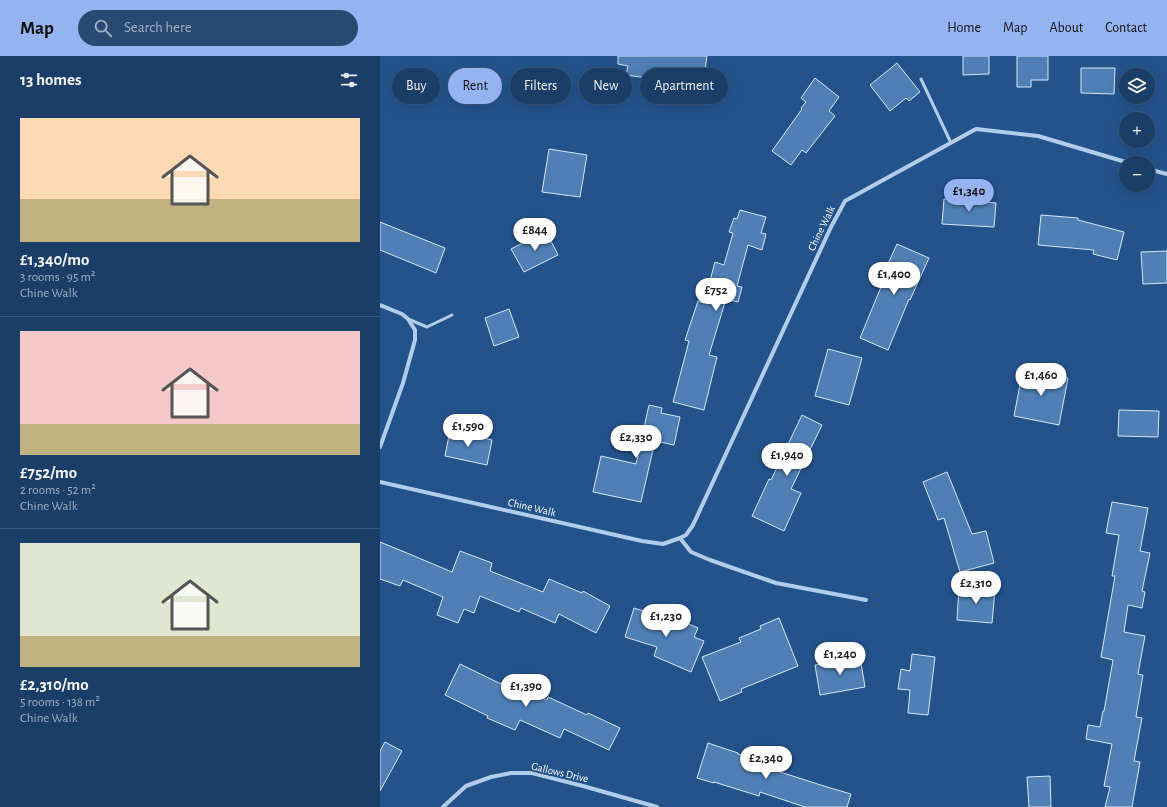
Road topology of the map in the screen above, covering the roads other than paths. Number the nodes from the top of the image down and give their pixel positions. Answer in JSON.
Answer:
{"nodes":[{"id":1,"x":922,"y":79,"type":"dead end"},
{"id":2,"x":951,"y":143,"type":"junction"},
{"id":3,"x":1119,"y":160,"type":"edge"},
{"id":4,"x":1155,"y":171,"type":"edge"},
{"id":5,"x":1167,"y":174,"type":"edge"},
{"id":6,"x":380,"y":305,"type":"edge"},
{"id":7,"x":452,"y":316,"type":"dead end"},
{"id":8,"x":408,"y":319,"type":"junction"},
{"id":9,"x":380,"y":447,"type":"edge"},
{"id":10,"x":380,"y":482,"type":"edge"},
{"id":11,"x":680,"y":538,"type":"junction"},
{"id":12,"x":866,"y":600,"type":"dead end"},
{"id":13,"x":443,"y":807,"type":"edge"},
{"id":14,"x":657,"y":807,"type":"edge"}],
"edges":[{"from":1,"to":2,"type":"lane"},
{"from":2,"to":3,"type":"street","name":"Chine Walk"},
{"from":2,"to":11,"type":"street","name":"Chine Walk"},
{"from":4,"to":5,"type":"street"},
{"from":6,"to":8,"type":"street"},
{"from":7,"to":8,"type":"lane"},
{"from":8,"to":9,"type":"street"},
{"from":10,"to":11,"type":"street","name":"Chine Walk"},
{"from":11,"to":12,"type":"street"},
{"from":13,"to":14,"type":"street","name":"Gallows Drive"}]}
